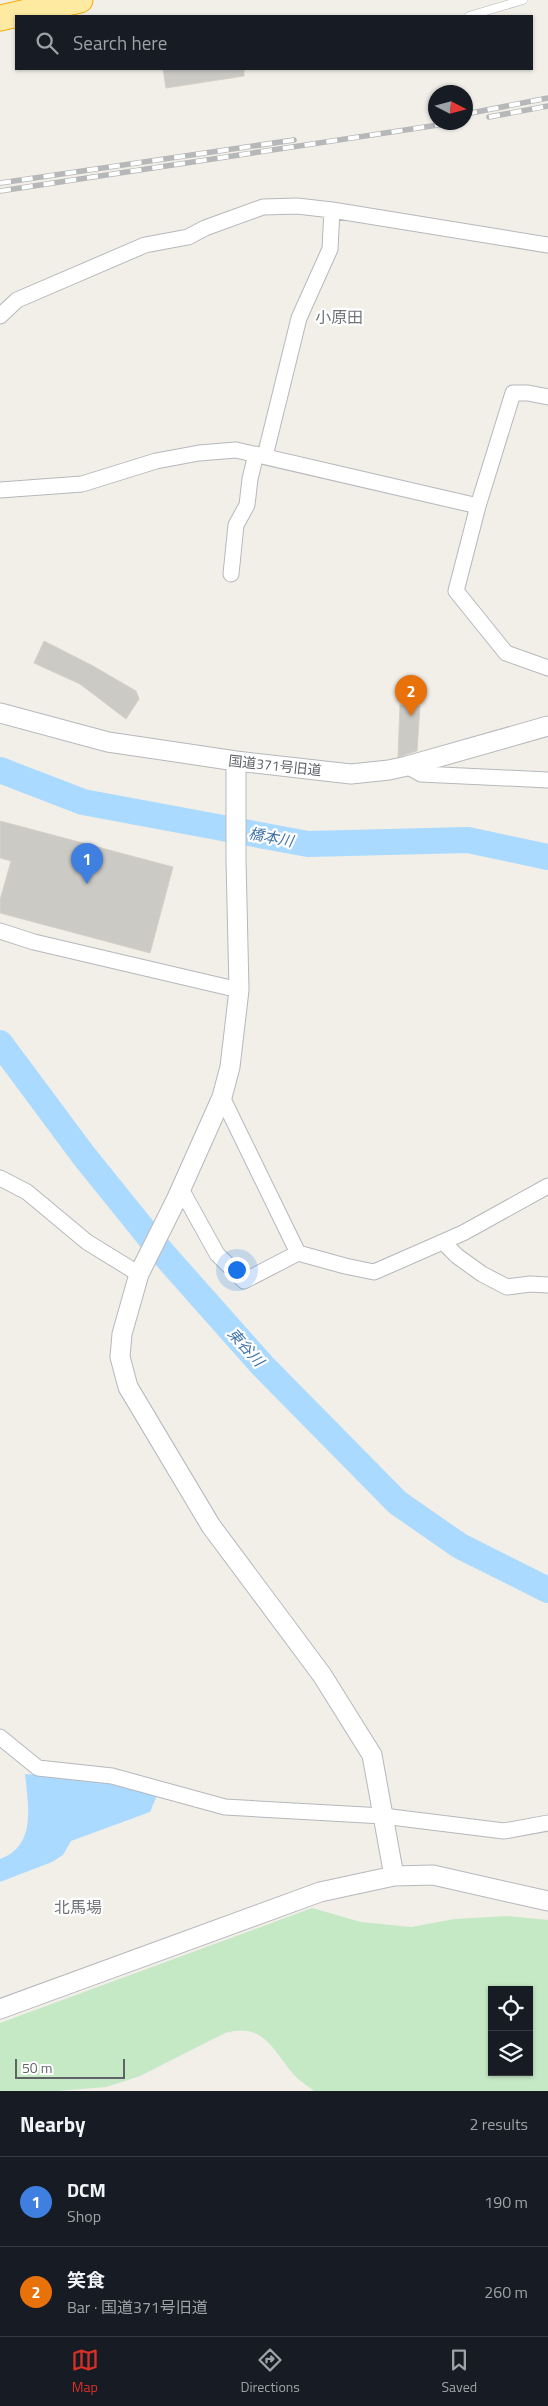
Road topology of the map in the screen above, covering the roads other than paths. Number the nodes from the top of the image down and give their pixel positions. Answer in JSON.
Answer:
{"nodes":[{"id":1,"x":80,"y":0,"type":"edge"},
{"id":2,"x":523,"y":0,"type":"edge"},
{"id":3,"x":472,"y":15,"type":"edge"},
{"id":4,"x":0,"y":18,"type":"edge"},
{"id":5,"x":332,"y":210,"type":"junction"},
{"id":6,"x":548,"y":245,"type":"edge"},
{"id":7,"x":0,"y":316,"type":"edge"},
{"id":8,"x":548,"y":397,"type":"edge"},
{"id":9,"x":260,"y":455,"type":"junction"},
{"id":10,"x":0,"y":490,"type":"edge"},
{"id":11,"x":478,"y":506,"type":"junction"},
{"id":12,"x":231,"y":574,"type":"dead end"},
{"id":13,"x":548,"y":668,"type":"edge"},
{"id":14,"x":0,"y":714,"type":"edge"},
{"id":15,"x":548,"y":726,"type":"edge"},
{"id":16,"x":236,"y":761,"type":"junction"},
{"id":17,"x":407,"y":766,"type":"junction"},
{"id":18,"x":548,"y":780,"type":"edge"},
{"id":19,"x":0,"y":931,"type":"edge"},
{"id":20,"x":239,"y":990,"type":"junction"},
{"id":21,"x":222,"y":1097,"type":"junction"},
{"id":22,"x":0,"y":1178,"type":"edge"},
{"id":23,"x":548,"y":1186,"type":"edge"},
{"id":24,"x":179,"y":1194,"type":"junction"},
{"id":25,"x":443,"y":1242,"type":"junction"},
{"id":26,"x":298,"y":1253,"type":"junction"},
{"id":27,"x":142,"y":1268,"type":"junction"},
{"id":28,"x":548,"y":1285,"type":"edge"},
{"id":29,"x":0,"y":1737,"type":"edge"},
{"id":30,"x":383,"y":1816,"type":"junction"},
{"id":31,"x":548,"y":1823,"type":"edge"},
{"id":32,"x":394,"y":1876,"type":"junction"},
{"id":33,"x":548,"y":1902,"type":"edge"},
{"id":34,"x":0,"y":2009,"type":"edge"}],
"edges":[{"from":1,"to":4,"type":"highway"},
{"from":2,"to":3,"type":"lane"},
{"from":5,"to":6,"type":"street"},
{"from":5,"to":7,"type":"street"},
{"from":5,"to":9,"type":"street"},
{"from":8,"to":11,"type":"street"},
{"from":9,"to":10,"type":"street"},
{"from":9,"to":11,"type":"street"},
{"from":9,"to":12,"type":"street"},
{"from":11,"to":13,"type":"street"},
{"from":14,"to":16,"type":"street","name":"国道371号旧道"},
{"from":15,"to":17,"type":"street","name":"国道371号旧道"},
{"from":16,"to":17,"type":"street","name":"国道371号旧道"},
{"from":16,"to":20,"type":"street"},
{"from":17,"to":18,"type":"street"},
{"from":19,"to":20,"type":"street"},
{"from":20,"to":21,"type":"street"},
{"from":21,"to":24,"type":"street"},
{"from":21,"to":26,"type":"street"},
{"from":22,"to":27,"type":"street"},
{"from":23,"to":25,"type":"street"},
{"from":24,"to":26,"type":"street"},
{"from":24,"to":27,"type":"street"},
{"from":25,"to":26,"type":"street"},
{"from":25,"to":28,"type":"street"},
{"from":27,"to":30,"type":"street"},
{"from":29,"to":30,"type":"street"},
{"from":30,"to":31,"type":"street"},
{"from":30,"to":32,"type":"street"},
{"from":32,"to":33,"type":"street"},
{"from":32,"to":34,"type":"street"}]}
